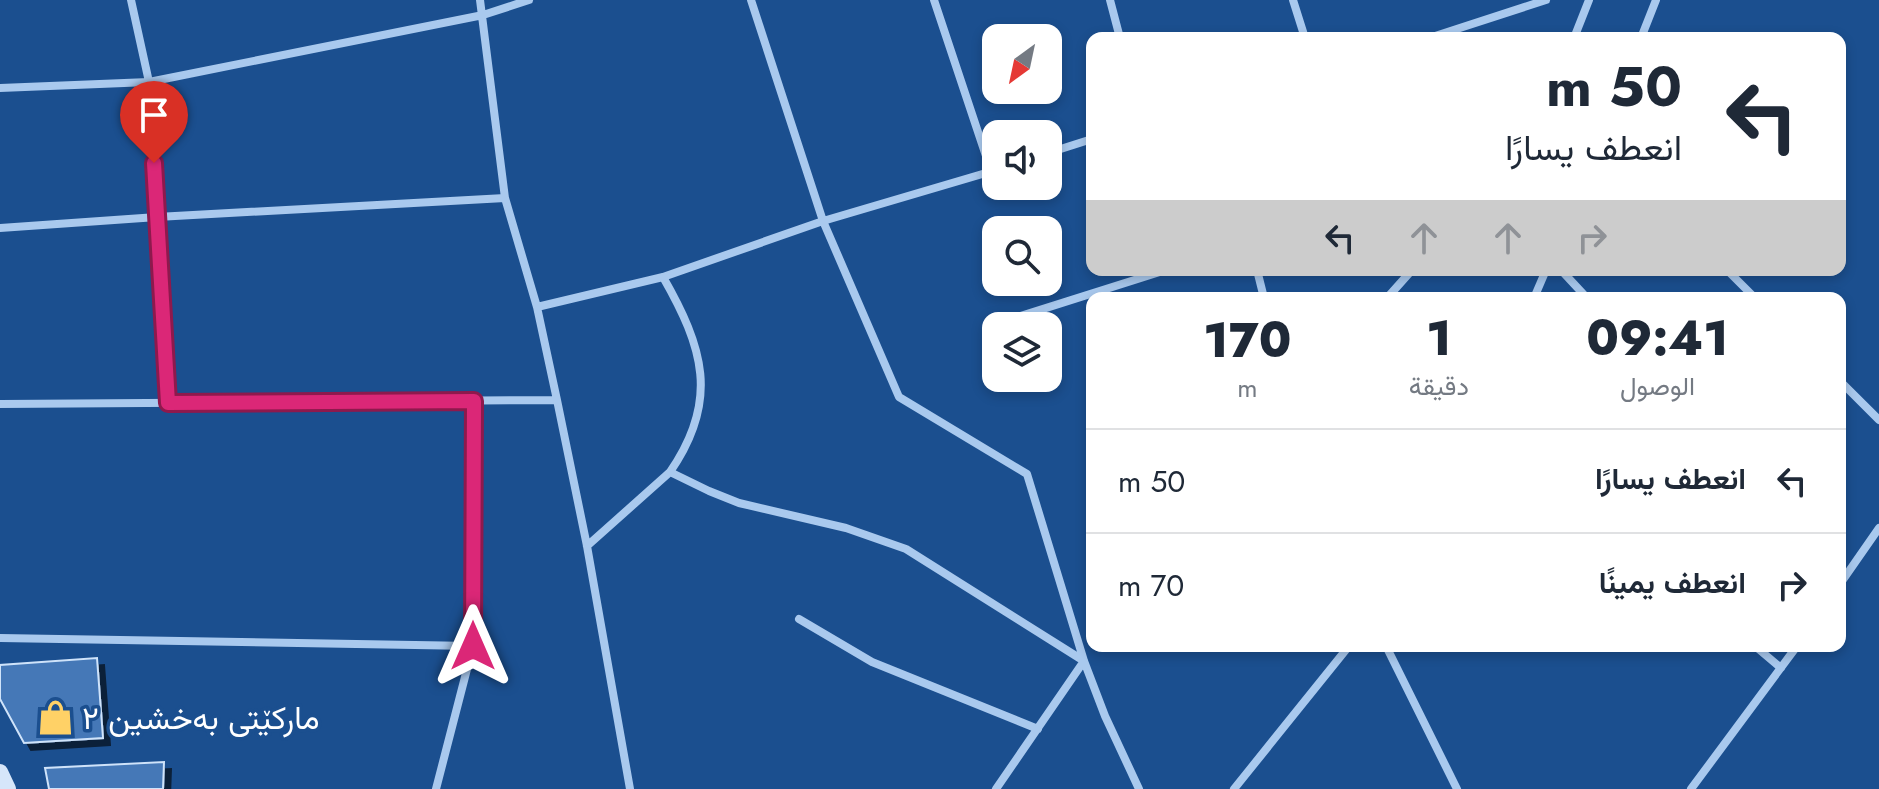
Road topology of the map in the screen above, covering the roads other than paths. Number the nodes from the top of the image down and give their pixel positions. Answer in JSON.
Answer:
{"nodes":[{"id":1,"x":131,"y":0,"type":"edge"},
{"id":2,"x":480,"y":0,"type":"edge"},
{"id":3,"x":529,"y":0,"type":"edge"},
{"id":4,"x":751,"y":0,"type":"edge"},
{"id":5,"x":934,"y":0,"type":"edge"},
{"id":6,"x":1110,"y":0,"type":"edge"},
{"id":7,"x":1293,"y":0,"type":"edge"},
{"id":8,"x":1546,"y":0,"type":"edge"},
{"id":9,"x":1589,"y":0,"type":"edge"},
{"id":10,"x":1656,"y":0,"type":"edge"},
{"id":11,"x":483,"y":15,"type":"junction"},
{"id":12,"x":1118,"y":32,"type":"edge"},
{"id":13,"x":1303,"y":32,"type":"edge"},
{"id":14,"x":1447,"y":32,"type":"edge"},
{"id":15,"x":1576,"y":32,"type":"edge"},
{"id":16,"x":1643,"y":32,"type":"edge"},
{"id":17,"x":149,"y":82,"type":"junction"},
{"id":18,"x":0,"y":88,"type":"edge"},
{"id":19,"x":982,"y":138,"type":"edge"},
{"id":20,"x":1086,"y":141,"type":"edge"},
{"id":21,"x":1062,"y":149,"type":"edge"},
{"id":22,"x":982,"y":173,"type":"edge"},
{"id":23,"x":505,"y":198,"type":"junction"},
{"id":24,"x":157,"y":217,"type":"junction"},
{"id":25,"x":823,"y":221,"type":"junction"},
{"id":26,"x":0,"y":228,"type":"edge"},
{"id":27,"x":1147,"y":276,"type":"edge"},
{"id":28,"x":1407,"y":276,"type":"edge"},
{"id":29,"x":1567,"y":276,"type":"edge"},
{"id":30,"x":1733,"y":276,"type":"edge"},
{"id":31,"x":663,"y":277,"type":"junction"},
{"id":32,"x":1096,"y":292,"type":"edge"},
{"id":33,"x":1392,"y":292,"type":"edge"},
{"id":34,"x":1581,"y":292,"type":"edge"},
{"id":35,"x":1749,"y":292,"type":"edge"},
{"id":36,"x":1086,"y":295,"type":"edge"},
{"id":37,"x":537,"y":307,"type":"junction"},
{"id":38,"x":1033,"y":312,"type":"edge"},
{"id":39,"x":1846,"y":387,"type":"edge"},
{"id":40,"x":557,"y":400,"type":"junction"},
{"id":41,"x":474,"y":401,"type":"junction"},
{"id":42,"x":168,"y":403,"type":"junction"},
{"id":43,"x":0,"y":404,"type":"edge"},
{"id":44,"x":1879,"y":420,"type":"edge"},
{"id":45,"x":670,"y":472,"type":"junction"},
{"id":46,"x":1879,"y":528,"type":"edge"},
{"id":47,"x":587,"y":546,"type":"junction"},
{"id":48,"x":1846,"y":575,"type":"edge"},
{"id":49,"x":799,"y":619,"type":"dead end"},
{"id":50,"x":0,"y":638,"type":"edge"},
{"id":51,"x":473,"y":646,"type":"junction"},
{"id":52,"x":1344,"y":652,"type":"edge"},
{"id":53,"x":1389,"y":652,"type":"edge"},
{"id":54,"x":1762,"y":652,"type":"edge"},
{"id":55,"x":1793,"y":652,"type":"edge"},
{"id":56,"x":1084,"y":661,"type":"junction"},
{"id":57,"x":1781,"y":668,"type":"junction"},
{"id":58,"x":1038,"y":729,"type":"junction"},
{"id":59,"x":0,"y":772,"type":"edge"},
{"id":60,"x":8,"y":789,"type":"edge"},
{"id":61,"x":436,"y":789,"type":"edge"},
{"id":62,"x":630,"y":789,"type":"edge"},
{"id":63,"x":996,"y":789,"type":"edge"},
{"id":64,"x":1139,"y":789,"type":"edge"},
{"id":65,"x":1234,"y":789,"type":"edge"},
{"id":66,"x":1457,"y":789,"type":"edge"},
{"id":67,"x":1691,"y":789,"type":"edge"}],
"edges":[{"from":1,"to":17,"type":"street"},
{"from":2,"to":11,"type":"street"},
{"from":3,"to":11,"type":"street"},
{"from":4,"to":25,"type":"street"},
{"from":5,"to":19,"type":"street"},
{"from":6,"to":12,"type":"street"},
{"from":7,"to":13,"type":"street"},
{"from":8,"to":14,"type":"street"},
{"from":9,"to":15,"type":"street"},
{"from":10,"to":16,"type":"street"},
{"from":11,"to":17,"type":"street"},
{"from":11,"to":23,"type":"street"},
{"from":17,"to":18,"type":"street"},
{"from":17,"to":24,"type":"street"},
{"from":20,"to":21,"type":"street"},
{"from":22,"to":25,"type":"street"},
{"from":23,"to":24,"type":"street"},
{"from":23,"to":37,"type":"street"},
{"from":24,"to":26,"type":"street"},
{"from":24,"to":42,"type":"street"},
{"from":25,"to":31,"type":"street"},
{"from":25,"to":56,"type":"street"},
{"from":27,"to":32,"type":"street"},
{"from":28,"to":33,"type":"street"},
{"from":29,"to":34,"type":"street"},
{"from":30,"to":35,"type":"street"},
{"from":31,"to":37,"type":"street"},
{"from":31,"to":45,"type":"street"},
{"from":36,"to":38,"type":"street"},
{"from":37,"to":40,"type":"street"},
{"from":39,"to":44,"type":"street"},
{"from":40,"to":41,"type":"street"},
{"from":40,"to":47,"type":"street"},
{"from":41,"to":42,"type":"street"},
{"from":41,"to":51,"type":"street"},
{"from":42,"to":43,"type":"street"},
{"from":45,"to":47,"type":"street"},
{"from":45,"to":56,"type":"street"},
{"from":46,"to":48,"type":"street"},
{"from":47,"to":62,"type":"street"},
{"from":49,"to":58,"type":"street"},
{"from":50,"to":51,"type":"street"},
{"from":51,"to":61,"type":"street"},
{"from":52,"to":65,"type":"street"},
{"from":53,"to":66,"type":"street"},
{"from":54,"to":57,"type":"street"},
{"from":55,"to":57,"type":"street"},
{"from":56,"to":58,"type":"street"},
{"from":56,"to":64,"type":"street"},
{"from":57,"to":67,"type":"street"},
{"from":58,"to":63,"type":"street"},
{"from":59,"to":60,"type":"main road"}]}
